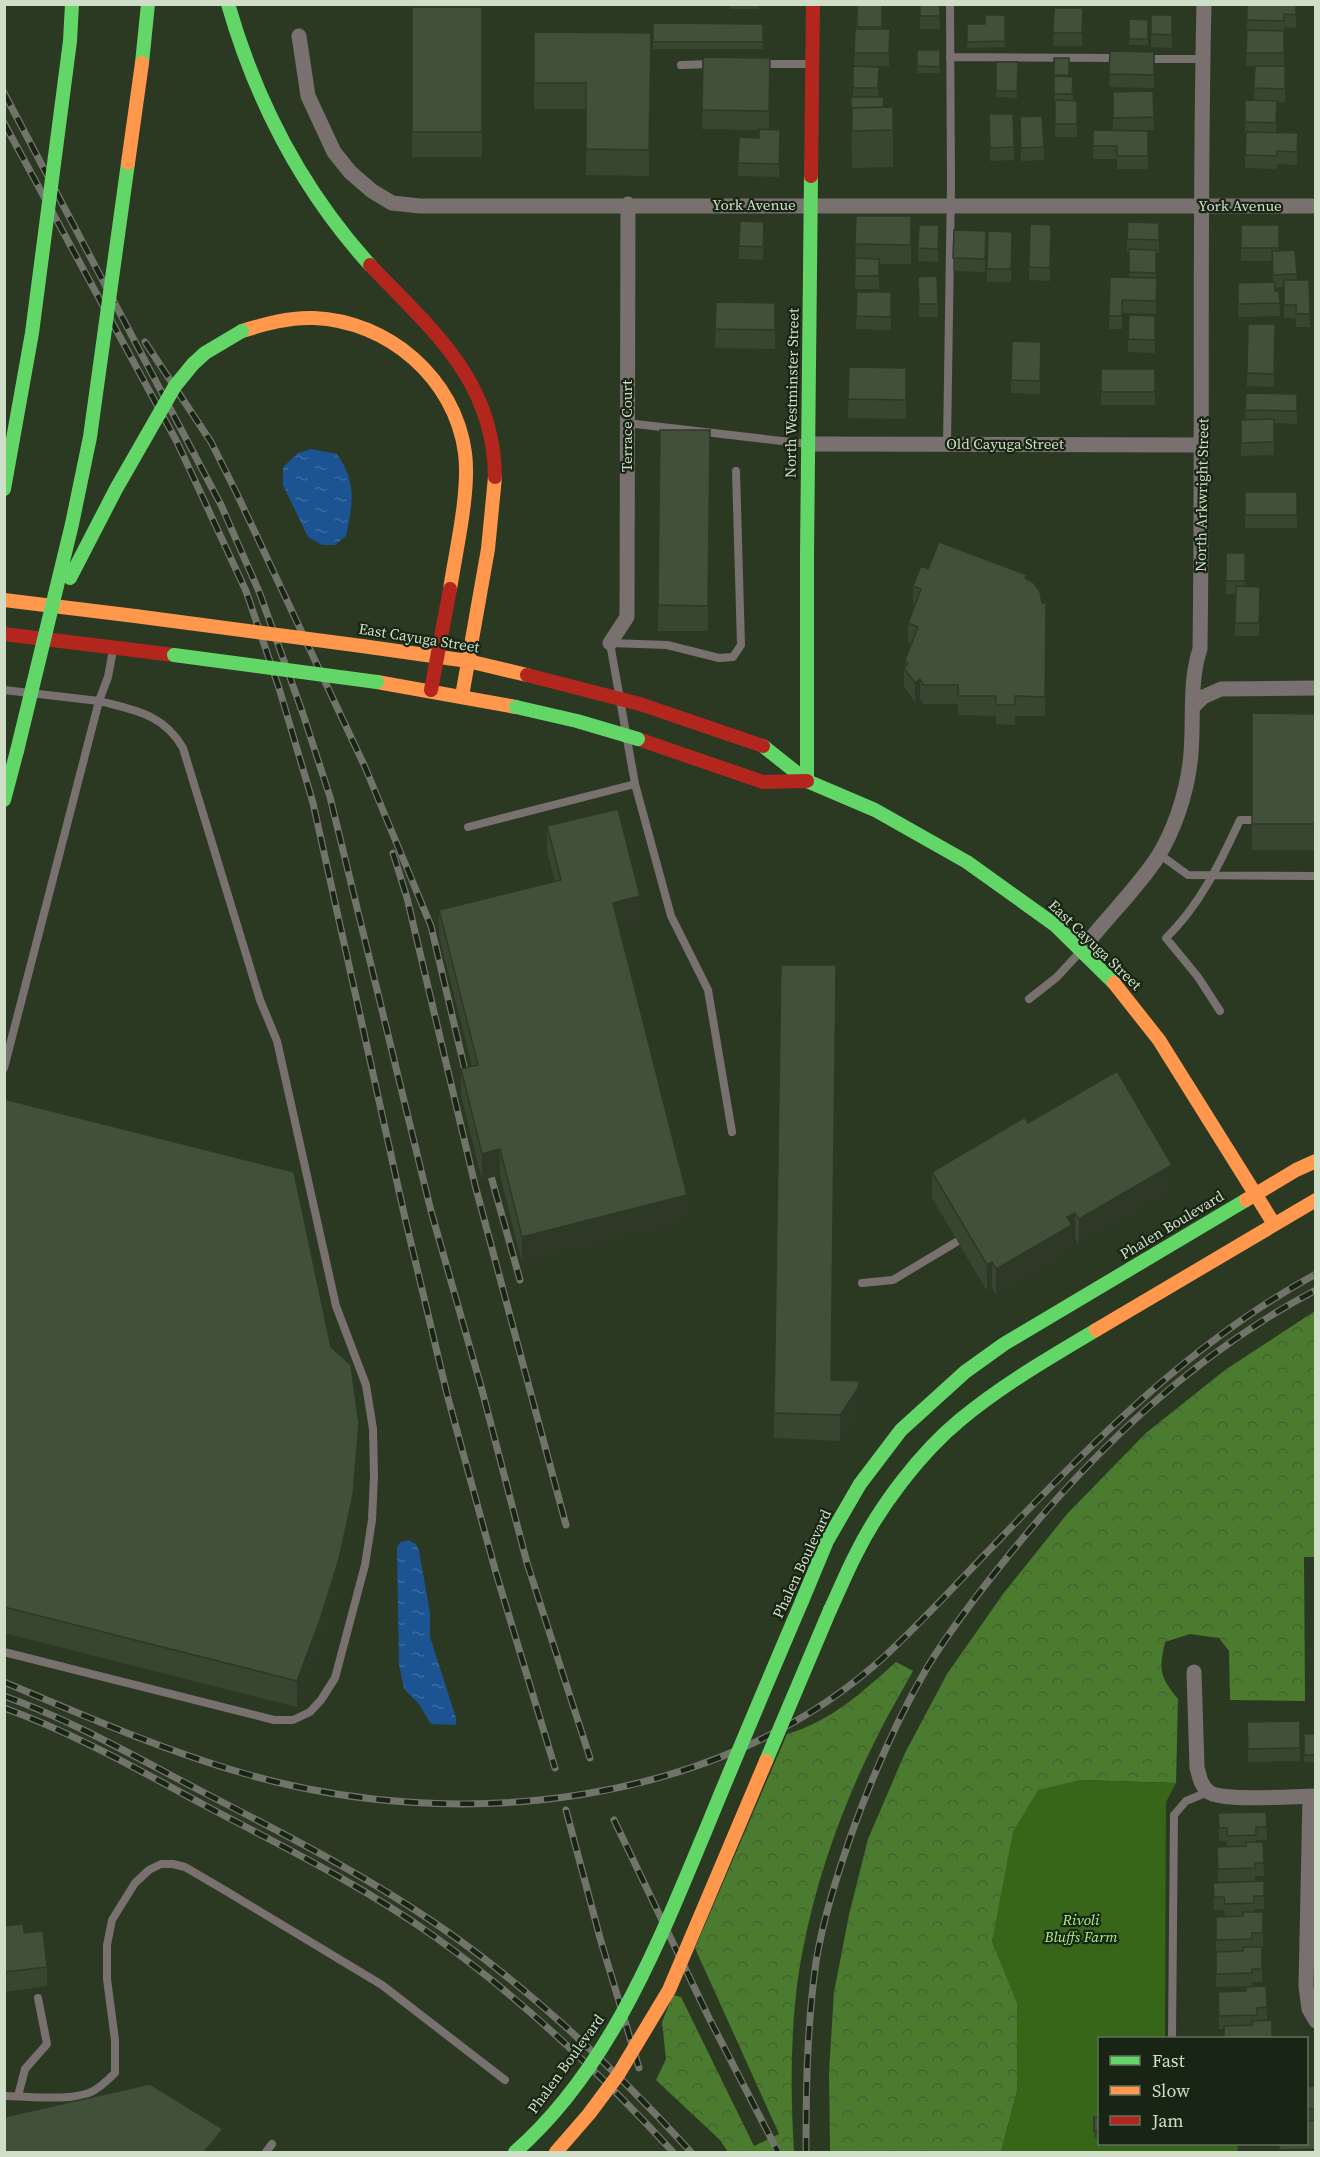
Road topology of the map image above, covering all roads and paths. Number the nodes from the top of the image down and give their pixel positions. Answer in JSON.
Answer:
{"nodes":[{"id":1,"x":72,"y":4,"type":"edge"},
{"id":2,"x":148,"y":4,"type":"edge"},
{"id":3,"x":228,"y":4,"type":"edge"},
{"id":4,"x":813,"y":4,"type":"edge"},
{"id":5,"x":950,"y":4,"type":"edge"},
{"id":6,"x":1204,"y":4,"type":"edge"},
{"id":7,"x":299,"y":36,"type":"dead end"},
{"id":8,"x":950,"y":57,"type":"junction"},
{"id":9,"x":1127,"y":58,"type":"edge"},
{"id":10,"x":1139,"y":58,"type":"edge"},
{"id":11,"x":1203,"y":59,"type":"junction"},
{"id":12,"x":724,"y":64,"type":"edge"},
{"id":13,"x":746,"y":64,"type":"edge"},
{"id":14,"x":812,"y":64,"type":"junction"},
{"id":15,"x":681,"y":65,"type":"dead end"},
{"id":16,"x":628,"y":204,"type":"junction"},
{"id":17,"x":812,"y":206,"type":"junction"},
{"id":18,"x":951,"y":206,"type":"junction"},
{"id":19,"x":1202,"y":206,"type":"junction"},
{"id":20,"x":1316,"y":206,"type":"edge"},
{"id":21,"x":627,"y":423,"type":"junction"},
{"id":22,"x":808,"y":444,"type":"junction"},
{"id":23,"x":947,"y":444,"type":"junction"},
{"id":24,"x":1203,"y":445,"type":"junction"},
{"id":25,"x":736,"y":471,"type":"dead end"},
{"id":26,"x":4,"y":489,"type":"edge"},
{"id":27,"x":4,"y":600,"type":"edge"},
{"id":28,"x":49,"y":619,"type":"junction"},
{"id":29,"x":4,"y":634,"type":"edge"},
{"id":30,"x":610,"y":643,"type":"junction"},
{"id":31,"x":114,"y":647,"type":"junction"},
{"id":32,"x":437,"y":657,"type":"junction"},
{"id":33,"x":468,"y":662,"type":"junction"},
{"id":34,"x":1316,"y":688,"type":"edge"},
{"id":35,"x":4,"y":690,"type":"edge"},
{"id":36,"x":431,"y":690,"type":"junction"},
{"id":37,"x":462,"y":696,"type":"junction"},
{"id":38,"x":99,"y":701,"type":"junction"},
{"id":39,"x":1194,"y":706,"type":"junction"},
{"id":40,"x":807,"y":781,"type":"junction"},
{"id":41,"x":635,"y":784,"type":"junction"},
{"id":42,"x":4,"y":800,"type":"edge"},
{"id":43,"x":1252,"y":820,"type":"edge"},
{"id":44,"x":468,"y":827,"type":"dead end"},
{"id":45,"x":1159,"y":854,"type":"junction"},
{"id":46,"x":1214,"y":876,"type":"junction"},
{"id":47,"x":1316,"y":876,"type":"edge"},
{"id":48,"x":1081,"y":951,"type":"junction"},
{"id":49,"x":1029,"y":999,"type":"dead end"},
{"id":50,"x":1220,"y":1011,"type":"dead end"},
{"id":51,"x":4,"y":1068,"type":"edge"},
{"id":52,"x":732,"y":1132,"type":"dead end"},
{"id":53,"x":1316,"y":1161,"type":"edge"},
{"id":54,"x":1256,"y":1194,"type":"junction"},
{"id":55,"x":1316,"y":1200,"type":"edge"},
{"id":56,"x":1274,"y":1224,"type":"junction"},
{"id":57,"x":958,"y":1241,"type":"dead end"},
{"id":58,"x":862,"y":1283,"type":"dead end"},
{"id":59,"x":4,"y":1652,"type":"edge"},
{"id":60,"x":1194,"y":1672,"type":"dead end"},
{"id":61,"x":1208,"y":1792,"type":"junction"},
{"id":62,"x":1313,"y":1796,"type":"edge"},
{"id":63,"x":38,"y":1998,"type":"dead end"},
{"id":64,"x":1313,"y":2013,"type":"edge"},
{"id":65,"x":1172,"y":2037,"type":"edge"},
{"id":66,"x":505,"y":2080,"type":"dead end"},
{"id":67,"x":4,"y":2096,"type":"edge"},
{"id":68,"x":18,"y":2096,"type":"junction"},
{"id":69,"x":272,"y":2144,"type":"dead end"},
{"id":70,"x":266,"y":2152,"type":"edge"},
{"id":71,"x":515,"y":2152,"type":"edge"},
{"id":72,"x":556,"y":2152,"type":"edge"}],
"edges":[{"from":1,"to":26,"type":"main road","bridge":true},
{"from":2,"to":28,"type":"main road","bridge":true},
{"from":3,"to":33,"type":"main road"},
{"from":4,"to":14,"type":"main road","name":"North Westminster Street"},
{"from":5,"to":8,"type":"lane"},
{"from":6,"to":11,"type":"street","name":"North Arkwright Street"},
{"from":7,"to":16,"type":"street","name":"York Avenue"},
{"from":8,"to":9,"type":"lane"},
{"from":8,"to":18,"type":"lane"},
{"from":10,"to":11,"type":"lane"},
{"from":11,"to":19,"type":"street","name":"North Arkwright Street"},
{"from":12,"to":15,"type":"lane"},
{"from":13,"to":14,"type":"lane"},
{"from":14,"to":17,"type":"main road","name":"North Westminster Street"},
{"from":16,"to":17,"type":"street","name":"York Avenue"},
{"from":16,"to":21,"type":"street","name":"Terrace Court"},
{"from":17,"to":18,"type":"street","name":"York Avenue"},
{"from":17,"to":22,"type":"main road","name":"North Westminster Street"},
{"from":18,"to":19,"type":"street","name":"York Avenue"},
{"from":18,"to":23,"type":"lane"},
{"from":19,"to":20,"type":"street","name":"York Avenue"},
{"from":19,"to":24,"type":"street","name":"North Arkwright Street"},
{"from":21,"to":22,"type":"lane"},
{"from":21,"to":30,"type":"street","name":"Terrace Court"},
{"from":22,"to":23,"type":"street","name":"Old Cayuga Street"},
{"from":22,"to":40,"type":"main road","name":"North Westminster Street"},
{"from":23,"to":24,"type":"street","name":"Old Cayuga Street"},
{"from":24,"to":39,"type":"street","name":"North Arkwright Street"},
{"from":25,"to":30,"type":"lane"},
{"from":27,"to":32,"type":"main road","name":"East Cayuga Street","bridge":true},
{"from":28,"to":32,"type":"main road","bridge":true},
{"from":28,"to":42,"type":"main road","bridge":true},
{"from":29,"to":31,"type":"main road","name":"East Cayuga Street"},
{"from":30,"to":41,"type":"lane"},
{"from":31,"to":36,"type":"main road","name":"East Cayuga Street","bridge":true},
{"from":31,"to":38,"type":"lane"},
{"from":32,"to":33,"type":"main road","name":"East Cayuga Street"},
{"from":32,"to":36,"type":"main road"},
{"from":33,"to":37,"type":"main road"},
{"from":33,"to":40,"type":"main road","name":"East Cayuga Street","bridge":true},
{"from":34,"to":39,"type":"street"},
{"from":35,"to":38,"type":"lane"},
{"from":36,"to":37,"type":"main road","name":"East Cayuga Street"},
{"from":37,"to":40,"type":"main road","name":"East Cayuga Street","bridge":true},
{"from":38,"to":51,"type":"lane"},
{"from":38,"to":59,"type":"lane"},
{"from":39,"to":45,"type":"street","name":"North Arkwright Street"},
{"from":40,"to":48,"type":"main road","name":"East Cayuga Street"},
{"from":41,"to":44,"type":"lane"},
{"from":41,"to":52,"type":"lane"},
{"from":43,"to":46,"type":"lane"},
{"from":45,"to":46,"type":"lane"},
{"from":45,"to":48,"type":"street","name":"North Arkwright Street"},
{"from":46,"to":47,"type":"lane"},
{"from":46,"to":50,"type":"lane"},
{"from":48,"to":49,"type":"lane"},
{"from":48,"to":54,"type":"main road","name":"East Cayuga Street"},
{"from":53,"to":54,"type":"main road","name":"Phalen Boulevard"},
{"from":54,"to":56,"type":"main road","name":"East Cayuga Street"},
{"from":54,"to":71,"type":"main road","name":"Phalen Boulevard","bridge":true},
{"from":55,"to":56,"type":"main road"},
{"from":56,"to":72,"type":"main road","bridge":true},
{"from":57,"to":58,"type":"lane"},
{"from":60,"to":61,"type":"street"},
{"from":61,"to":62,"type":"street"},
{"from":61,"to":65,"type":"lane"},
{"from":62,"to":64,"type":"street"},
{"from":63,"to":68,"type":"lane"},
{"from":66,"to":68,"type":"lane"},
{"from":67,"to":68,"type":"lane"},
{"from":69,"to":70,"type":"lane"}]}
